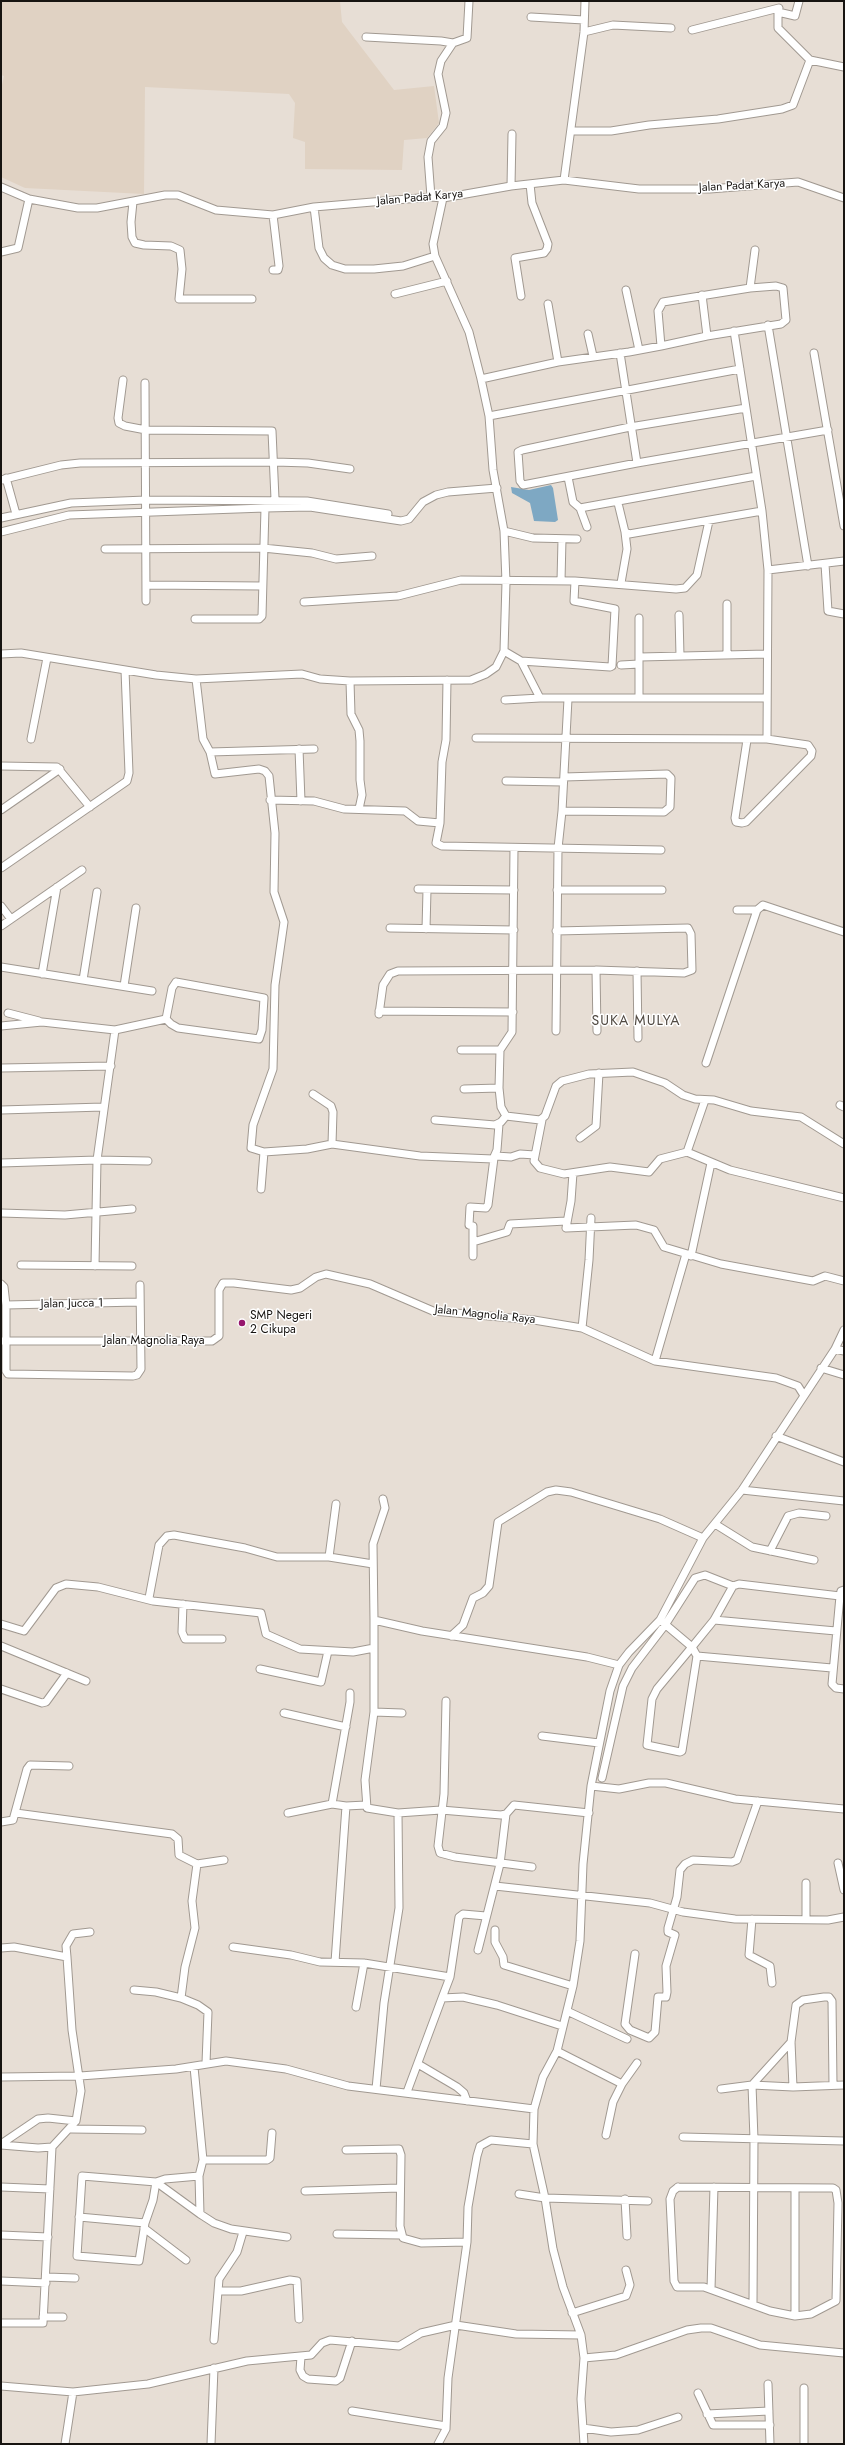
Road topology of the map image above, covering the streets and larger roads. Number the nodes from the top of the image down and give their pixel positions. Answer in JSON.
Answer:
{"nodes":[{"id":1,"x":469,"y":1,"type":"edge"},
{"id":2,"x":585,"y":1,"type":"edge"},
{"id":3,"x":799,"y":1,"type":"edge"},
{"id":4,"x":779,"y":7,"type":"edge"},
{"id":5,"x":531,"y":17,"type":"dead end"},
{"id":6,"x":584,"y":20,"type":"junction"},
{"id":7,"x":671,"y":28,"type":"dead end"},
{"id":8,"x":692,"y":30,"type":"dead end"},
{"id":9,"x":584,"y":32,"type":"junction"},
{"id":10,"x":366,"y":37,"type":"dead end"},
{"id":11,"x":453,"y":43,"type":"junction"},
{"id":12,"x":810,"y":60,"type":"junction"},
{"id":13,"x":844,"y":67,"type":"edge"},
{"id":14,"x":572,"y":131,"type":"junction"},
{"id":15,"x":512,"y":134,"type":"dead end"},
{"id":16,"x":564,"y":180,"type":"junction"},
{"id":17,"x":530,"y":184,"type":"junction"},
{"id":18,"x":511,"y":186,"type":"junction"},
{"id":19,"x":1,"y":187,"type":"edge"},
{"id":20,"x":431,"y":197,"type":"junction"},
{"id":21,"x":442,"y":198,"type":"junction"},
{"id":22,"x":844,"y":198,"type":"edge"},
{"id":23,"x":29,"y":199,"type":"junction"},
{"id":24,"x":133,"y":202,"type":"junction"},
{"id":25,"x":314,"y":207,"type":"junction"},
{"id":26,"x":273,"y":215,"type":"junction"},
{"id":27,"x":755,"y":250,"type":"dead end"},
{"id":28,"x":1,"y":252,"type":"edge"},
{"id":29,"x":435,"y":256,"type":"junction"},
{"id":30,"x":273,"y":270,"type":"dead end"},
{"id":31,"x":447,"y":281,"type":"junction"},
{"id":32,"x":750,"y":288,"type":"junction"},
{"id":33,"x":626,"y":290,"type":"dead end"},
{"id":34,"x":395,"y":294,"type":"dead end"},
{"id":35,"x":702,"y":295,"type":"junction"},
{"id":36,"x":521,"y":296,"type":"dead end"},
{"id":37,"x":252,"y":299,"type":"dead end"},
{"id":38,"x":548,"y":304,"type":"dead end"},
{"id":39,"x":768,"y":325,"type":"junction"},
{"id":40,"x":734,"y":331,"type":"junction"},
{"id":41,"x":588,"y":334,"type":"dead end"},
{"id":42,"x":707,"y":336,"type":"junction"},
{"id":43,"x":661,"y":346,"type":"junction"},
{"id":44,"x":639,"y":350,"type":"junction"},
{"id":45,"x":620,"y":353,"type":"junction"},
{"id":46,"x":814,"y":353,"type":"dead end"},
{"id":47,"x":593,"y":356,"type":"junction"},
{"id":48,"x":558,"y":362,"type":"junction"},
{"id":49,"x":740,"y":369,"type":"junction"},
{"id":50,"x":481,"y":379,"type":"junction"},
{"id":51,"x":123,"y":380,"type":"dead end"},
{"id":52,"x":145,"y":383,"type":"dead end"},
{"id":53,"x":625,"y":391,"type":"junction"},
{"id":54,"x":746,"y":408,"type":"junction"},
{"id":55,"x":489,"y":416,"type":"junction"},
{"id":56,"x":630,"y":427,"type":"junction"},
{"id":57,"x":146,"y":430,"type":"junction"},
{"id":58,"x":828,"y":430,"type":"junction"},
{"id":59,"x":787,"y":438,"type":"junction"},
{"id":60,"x":752,"y":443,"type":"junction"},
{"id":61,"x":275,"y":462,"type":"junction"},
{"id":62,"x":146,"y":463,"type":"junction"},
{"id":63,"x":637,"y":463,"type":"junction"},
{"id":64,"x":350,"y":469,"type":"dead end"},
{"id":65,"x":756,"y":476,"type":"junction"},
{"id":66,"x":568,"y":477,"type":"junction"},
{"id":67,"x":4,"y":479,"type":"edge"},
{"id":68,"x":497,"y":488,"type":"junction"},
{"id":69,"x":275,"y":499,"type":"junction"},
{"id":70,"x":146,"y":500,"type":"junction"},
{"id":71,"x":618,"y":503,"type":"junction"},
{"id":72,"x":265,"y":508,"type":"junction"},
{"id":73,"x":580,"y":508,"type":"junction"},
{"id":74,"x":762,"y":511,"type":"junction"},
{"id":75,"x":28,"y":512,"type":"junction"},
{"id":76,"x":145,"y":513,"type":"junction"},
{"id":77,"x":16,"y":514,"type":"junction"},
{"id":78,"x":1,"y":518,"type":"edge"},
{"id":79,"x":409,"y":519,"type":"junction"},
{"id":80,"x":709,"y":521,"type":"junction"},
{"id":81,"x":30,"y":523,"type":"junction"},
{"id":82,"x":844,"y":526,"type":"edge"},
{"id":83,"x":587,"y":527,"type":"dead end"},
{"id":84,"x":504,"y":531,"type":"junction"},
{"id":85,"x":1,"y":532,"type":"edge"},
{"id":86,"x":625,"y":532,"type":"junction"},
{"id":87,"x":562,"y":539,"type":"junction"},
{"id":88,"x":577,"y":539,"type":"dead end"},
{"id":89,"x":263,"y":548,"type":"junction"},
{"id":90,"x":104,"y":549,"type":"dead end"},
{"id":91,"x":146,"y":549,"type":"junction"},
{"id":92,"x":372,"y":556,"type":"dead end"},
{"id":93,"x":844,"y":561,"type":"edge"},
{"id":94,"x":825,"y":564,"type":"junction"},
{"id":95,"x":808,"y":566,"type":"junction"},
{"id":96,"x":768,"y":570,"type":"junction"},
{"id":97,"x":560,"y":581,"type":"junction"},
{"id":98,"x":575,"y":581,"type":"junction"},
{"id":99,"x":506,"y":582,"type":"junction"},
{"id":100,"x":621,"y":583,"type":"junction"},
{"id":101,"x":146,"y":585,"type":"junction"},
{"id":102,"x":262,"y":586,"type":"junction"},
{"id":103,"x":146,"y":601,"type":"dead end"},
{"id":104,"x":304,"y":602,"type":"dead end"},
{"id":105,"x":726,"y":604,"type":"dead end"},
{"id":106,"x":844,"y":614,"type":"edge"},
{"id":107,"x":679,"y":615,"type":"dead end"},
{"id":108,"x":639,"y":618,"type":"dead end"},
{"id":109,"x":195,"y":619,"type":"dead end"},
{"id":110,"x":504,"y":651,"type":"junction"},
{"id":111,"x":1,"y":654,"type":"edge"},
{"id":112,"x":727,"y":654,"type":"junction"},
{"id":113,"x":767,"y":654,"type":"junction"},
{"id":114,"x":680,"y":656,"type":"junction"},
{"id":115,"x":47,"y":658,"type":"junction"},
{"id":116,"x":521,"y":661,"type":"junction"},
{"id":117,"x":640,"y":661,"type":"junction"},
{"id":118,"x":621,"y":665,"type":"dead end"},
{"id":119,"x":126,"y":670,"type":"junction"},
{"id":120,"x":196,"y":679,"type":"junction"},
{"id":121,"x":447,"y":680,"type":"junction"},
{"id":122,"x":350,"y":681,"type":"junction"},
{"id":123,"x":540,"y":698,"type":"junction"},
{"id":124,"x":639,"y":698,"type":"junction"},
{"id":125,"x":767,"y":698,"type":"junction"},
{"id":126,"x":568,"y":699,"type":"junction"},
{"id":127,"x":505,"y":700,"type":"dead end"},
{"id":128,"x":476,"y":738,"type":"dead end"},
{"id":129,"x":31,"y":739,"type":"dead end"},
{"id":130,"x":567,"y":740,"type":"junction"},
{"id":131,"x":747,"y":740,"type":"junction"},
{"id":132,"x":767,"y":740,"type":"junction"},
{"id":133,"x":299,"y":749,"type":"junction"},
{"id":134,"x":314,"y":749,"type":"dead end"},
{"id":135,"x":210,"y":752,"type":"junction"},
{"id":136,"x":1,"y":766,"type":"edge"},
{"id":137,"x":60,"y":769,"type":"junction"},
{"id":138,"x":564,"y":779,"type":"junction"},
{"id":139,"x":506,"y":781,"type":"dead end"},
{"id":140,"x":270,"y":800,"type":"junction"},
{"id":141,"x":301,"y":801,"type":"junction"},
{"id":142,"x":90,"y":807,"type":"junction"},
{"id":143,"x":359,"y":809,"type":"junction"},
{"id":144,"x":1,"y":810,"type":"edge"},
{"id":145,"x":562,"y":811,"type":"junction"},
{"id":146,"x":440,"y":823,"type":"junction"},
{"id":147,"x":514,"y":848,"type":"junction"},
{"id":148,"x":558,"y":848,"type":"junction"},
{"id":149,"x":661,"y":850,"type":"dead end"},
{"id":150,"x":1,"y":868,"type":"edge"},
{"id":151,"x":82,"y":870,"type":"dead end"},
{"id":152,"x":57,"y":886,"type":"junction"},
{"id":153,"x":418,"y":889,"type":"dead end"},
{"id":154,"x":426,"y":890,"type":"junction"},
{"id":155,"x":514,"y":890,"type":"junction"},
{"id":156,"x":557,"y":890,"type":"junction"},
{"id":157,"x":662,"y":890,"type":"dead end"},
{"id":158,"x":97,"y":892,"type":"dead end"},
{"id":159,"x":1,"y":906,"type":"edge"},
{"id":160,"x":136,"y":908,"type":"dead end"},
{"id":161,"x":737,"y":910,"type":"dead end"},
{"id":162,"x":757,"y":910,"type":"junction"},
{"id":163,"x":11,"y":919,"type":"junction"},
{"id":164,"x":1,"y":926,"type":"edge"},
{"id":165,"x":390,"y":928,"type":"dead end"},
{"id":166,"x":426,"y":929,"type":"junction"},
{"id":167,"x":514,"y":930,"type":"junction"},
{"id":168,"x":556,"y":931,"type":"junction"},
{"id":169,"x":844,"y":932,"type":"edge"},
{"id":170,"x":1,"y":967,"type":"edge"},
{"id":171,"x":555,"y":970,"type":"junction"},
{"id":172,"x":596,"y":970,"type":"junction"},
{"id":173,"x":513,"y":971,"type":"junction"},
{"id":174,"x":637,"y":971,"type":"junction"},
{"id":175,"x":42,"y":974,"type":"junction"},
{"id":176,"x":83,"y":980,"type":"junction"},
{"id":177,"x":124,"y":986,"type":"junction"},
{"id":178,"x":152,"y":991,"type":"dead end"},
{"id":179,"x":8,"y":1012,"type":"dead end"},
{"id":180,"x":513,"y":1012,"type":"junction"},
{"id":181,"x":166,"y":1019,"type":"junction"},
{"id":182,"x":42,"y":1022,"type":"junction"},
{"id":183,"x":1,"y":1026,"type":"edge"},
{"id":184,"x":115,"y":1030,"type":"junction"},
{"id":185,"x":556,"y":1031,"type":"dead end"},
{"id":186,"x":597,"y":1031,"type":"dead end"},
{"id":187,"x":638,"y":1038,"type":"dead end"},
{"id":188,"x":461,"y":1050,"type":"dead end"},
{"id":189,"x":500,"y":1050,"type":"junction"},
{"id":190,"x":706,"y":1063,"type":"dead end"},
{"id":191,"x":111,"y":1066,"type":"junction"},
{"id":192,"x":1,"y":1068,"type":"edge"},
{"id":193,"x":599,"y":1073,"type":"junction"},
{"id":194,"x":499,"y":1088,"type":"junction"},
{"id":195,"x":464,"y":1089,"type":"dead end"},
{"id":196,"x":313,"y":1094,"type":"dead end"},
{"id":197,"x":705,"y":1100,"type":"junction"},
{"id":198,"x":103,"y":1107,"type":"junction"},
{"id":199,"x":1,"y":1110,"type":"edge"},
{"id":200,"x":506,"y":1116,"type":"junction"},
{"id":201,"x":435,"y":1120,"type":"dead end"},
{"id":202,"x":542,"y":1120,"type":"junction"},
{"id":203,"x":499,"y":1124,"type":"junction"},
{"id":204,"x":580,"y":1138,"type":"dead end"},
{"id":205,"x":332,"y":1144,"type":"junction"},
{"id":206,"x":844,"y":1144,"type":"edge"},
{"id":207,"x":264,"y":1152,"type":"junction"},
{"id":208,"x":687,"y":1152,"type":"junction"},
{"id":209,"x":534,"y":1155,"type":"junction"},
{"id":210,"x":495,"y":1157,"type":"junction"},
{"id":211,"x":97,"y":1160,"type":"junction"},
{"id":212,"x":148,"y":1161,"type":"dead end"},
{"id":213,"x":1,"y":1163,"type":"edge"},
{"id":214,"x":711,"y":1163,"type":"junction"},
{"id":215,"x":573,"y":1173,"type":"junction"},
{"id":216,"x":261,"y":1189,"type":"dead end"},
{"id":217,"x":844,"y":1198,"type":"edge"},
{"id":218,"x":132,"y":1209,"type":"dead end"},
{"id":219,"x":1,"y":1213,"type":"edge"},
{"id":220,"x":95,"y":1213,"type":"junction"},
{"id":221,"x":591,"y":1218,"type":"dead end"},
{"id":222,"x":566,"y":1221,"type":"junction"},
{"id":223,"x":590,"y":1227,"type":"junction"},
{"id":224,"x":473,"y":1242,"type":"junction"},
{"id":225,"x":689,"y":1255,"type":"junction"},
{"id":226,"x":473,"y":1256,"type":"dead end"},
{"id":227,"x":21,"y":1265,"type":"dead end"},
{"id":228,"x":95,"y":1266,"type":"junction"},
{"id":229,"x":132,"y":1266,"type":"dead end"},
{"id":230,"x":844,"y":1280,"type":"edge"},
{"id":231,"x":3,"y":1285,"type":"edge"},
{"id":232,"x":140,"y":1285,"type":"dead end"},
{"id":233,"x":138,"y":1302,"type":"junction"},
{"id":234,"x":6,"y":1305,"type":"junction"},
{"id":235,"x":582,"y":1328,"type":"junction"},
{"id":236,"x":844,"y":1330,"type":"edge"},
{"id":237,"x":3,"y":1341,"type":"edge"},
{"id":238,"x":140,"y":1342,"type":"junction"},
{"id":239,"x":835,"y":1349,"type":"junction"},
{"id":240,"x":844,"y":1351,"type":"edge"},
{"id":241,"x":656,"y":1361,"type":"junction"},
{"id":242,"x":821,"y":1368,"type":"junction"},
{"id":243,"x":844,"y":1375,"type":"edge"},
{"id":244,"x":803,"y":1394,"type":"junction"},
{"id":245,"x":776,"y":1436,"type":"junction"},
{"id":246,"x":844,"y":1462,"type":"edge"},
{"id":247,"x":742,"y":1490,"type":"junction"},
{"id":248,"x":383,"y":1499,"type":"dead end"},
{"id":249,"x":844,"y":1501,"type":"edge"},
{"id":250,"x":336,"y":1504,"type":"dead end"},
{"id":251,"x":826,"y":1516,"type":"dead end"},
{"id":252,"x":715,"y":1524,"type":"junction"},
{"id":253,"x":703,"y":1538,"type":"junction"},
{"id":254,"x":770,"y":1551,"type":"junction"},
{"id":255,"x":329,"y":1557,"type":"junction"},
{"id":256,"x":814,"y":1560,"type":"dead end"},
{"id":257,"x":373,"y":1564,"type":"junction"},
{"id":258,"x":733,"y":1586,"type":"junction"},
{"id":259,"x":842,"y":1593,"type":"edge"},
{"id":260,"x":149,"y":1598,"type":"junction"},
{"id":261,"x":183,"y":1604,"type":"junction"},
{"id":262,"x":374,"y":1620,"type":"junction"},
{"id":263,"x":714,"y":1620,"type":"junction"},
{"id":264,"x":663,"y":1622,"type":"junction"},
{"id":265,"x":1,"y":1624,"type":"edge"},
{"id":266,"x":836,"y":1631,"type":"junction"},
{"id":267,"x":451,"y":1636,"type":"junction"},
{"id":268,"x":222,"y":1639,"type":"dead end"},
{"id":269,"x":1,"y":1646,"type":"edge"},
{"id":270,"x":692,"y":1647,"type":"junction"},
{"id":271,"x":374,"y":1648,"type":"junction"},
{"id":272,"x":328,"y":1651,"type":"junction"},
{"id":273,"x":697,"y":1656,"type":"junction"},
{"id":274,"x":619,"y":1665,"type":"junction"},
{"id":275,"x":832,"y":1668,"type":"junction"},
{"id":276,"x":260,"y":1669,"type":"dead end"},
{"id":277,"x":67,"y":1673,"type":"junction"},
{"id":278,"x":86,"y":1681,"type":"dead end"},
{"id":279,"x":1,"y":1689,"type":"edge"},
{"id":280,"x":844,"y":1689,"type":"edge"},
{"id":281,"x":350,"y":1692,"type":"dead end"},
{"id":282,"x":446,"y":1701,"type":"dead end"},
{"id":283,"x":374,"y":1712,"type":"junction"},
{"id":284,"x":284,"y":1713,"type":"dead end"},
{"id":285,"x":402,"y":1713,"type":"dead end"},
{"id":286,"x":346,"y":1727,"type":"junction"},
{"id":287,"x":542,"y":1736,"type":"dead end"},
{"id":288,"x":599,"y":1744,"type":"junction"},
{"id":289,"x":69,"y":1766,"type":"dead end"},
{"id":290,"x":602,"y":1778,"type":"dead end"},
{"id":291,"x":592,"y":1786,"type":"junction"},
{"id":292,"x":758,"y":1801,"type":"junction"},
{"id":293,"x":332,"y":1804,"type":"junction"},
{"id":294,"x":366,"y":1805,"type":"junction"},
{"id":295,"x":346,"y":1806,"type":"junction"},
{"id":296,"x":844,"y":1809,"type":"edge"},
{"id":297,"x":441,"y":1810,"type":"junction"},
{"id":298,"x":16,"y":1813,"type":"junction"},
{"id":299,"x":288,"y":1813,"type":"dead end"},
{"id":300,"x":398,"y":1813,"type":"junction"},
{"id":301,"x":589,"y":1813,"type":"junction"},
{"id":302,"x":506,"y":1814,"type":"junction"},
{"id":303,"x":1,"y":1822,"type":"edge"},
{"id":304,"x":224,"y":1860,"type":"dead end"},
{"id":305,"x":838,"y":1863,"type":"dead end"},
{"id":306,"x":197,"y":1864,"type":"junction"},
{"id":307,"x":500,"y":1864,"type":"junction"},
{"id":308,"x":532,"y":1867,"type":"dead end"},
{"id":309,"x":806,"y":1883,"type":"dead end"},
{"id":310,"x":495,"y":1886,"type":"junction"},
{"id":311,"x":844,"y":1890,"type":"edge"},
{"id":312,"x":582,"y":1897,"type":"junction"},
{"id":313,"x":673,"y":1908,"type":"junction"},
{"id":314,"x":486,"y":1916,"type":"junction"},
{"id":315,"x":844,"y":1917,"type":"edge"},
{"id":316,"x":806,"y":1918,"type":"junction"},
{"id":317,"x":752,"y":1919,"type":"junction"},
{"id":318,"x":495,"y":1930,"type":"dead end"},
{"id":319,"x":90,"y":1932,"type":"dead end"},
{"id":320,"x":1,"y":1948,"type":"edge"},
{"id":321,"x":233,"y":1948,"type":"dead end"},
{"id":322,"x":478,"y":1950,"type":"dead end"},
{"id":323,"x":635,"y":1954,"type":"dead end"},
{"id":324,"x":67,"y":1957,"type":"junction"},
{"id":325,"x":336,"y":1962,"type":"junction"},
{"id":326,"x":364,"y":1964,"type":"junction"},
{"id":327,"x":390,"y":1968,"type":"junction"},
{"id":328,"x":450,"y":1977,"type":"junction"},
{"id":329,"x":772,"y":1983,"type":"dead end"},
{"id":330,"x":573,"y":1986,"type":"junction"},
{"id":331,"x":134,"y":1990,"type":"dead end"},
{"id":332,"x":181,"y":1998,"type":"junction"},
{"id":333,"x":442,"y":1998,"type":"junction"},
{"id":334,"x":356,"y":2007,"type":"dead end"},
{"id":335,"x":567,"y":2010,"type":"junction"},
{"id":336,"x":562,"y":2026,"type":"junction"},
{"id":337,"x":627,"y":2039,"type":"dead end"},
{"id":338,"x":791,"y":2042,"type":"junction"},
{"id":339,"x":557,"y":2051,"type":"junction"},
{"id":340,"x":206,"y":2063,"type":"junction"},
{"id":341,"x":637,"y":2063,"type":"dead end"},
{"id":342,"x":418,"y":2064,"type":"junction"},
{"id":343,"x":194,"y":2067,"type":"junction"},
{"id":344,"x":1,"y":2076,"type":"edge"},
{"id":345,"x":80,"y":2076,"type":"junction"},
{"id":346,"x":622,"y":2084,"type":"junction"},
{"id":347,"x":752,"y":2085,"type":"junction"},
{"id":348,"x":834,"y":2085,"type":"junction"},
{"id":349,"x":844,"y":2085,"type":"edge"},
{"id":350,"x":793,"y":2088,"type":"junction"},
{"id":351,"x":376,"y":2089,"type":"junction"},
{"id":352,"x":721,"y":2089,"type":"dead end"},
{"id":353,"x":407,"y":2092,"type":"junction"},
{"id":354,"x":467,"y":2101,"type":"junction"},
{"id":355,"x":534,"y":2109,"type":"junction"},
{"id":356,"x":76,"y":2121,"type":"junction"},
{"id":357,"x":71,"y":2129,"type":"junction"},
{"id":358,"x":142,"y":2130,"type":"dead end"},
{"id":359,"x":272,"y":2133,"type":"dead end"},
{"id":360,"x":606,"y":2135,"type":"dead end"},
{"id":361,"x":683,"y":2137,"type":"dead end"},
{"id":362,"x":754,"y":2139,"type":"junction"},
{"id":363,"x":844,"y":2141,"type":"edge"},
{"id":364,"x":1,"y":2144,"type":"edge"},
{"id":365,"x":533,"y":2144,"type":"junction"},
{"id":366,"x":52,"y":2147,"type":"junction"},
{"id":367,"x":346,"y":2150,"type":"dead end"},
{"id":368,"x":203,"y":2160,"type":"junction"},
{"id":369,"x":199,"y":2176,"type":"junction"},
{"id":370,"x":156,"y":2182,"type":"junction"},
{"id":371,"x":1,"y":2187,"type":"edge"},
{"id":372,"x":714,"y":2187,"type":"junction"},
{"id":373,"x":754,"y":2187,"type":"junction"},
{"id":374,"x":399,"y":2188,"type":"junction"},
{"id":375,"x":50,"y":2189,"type":"junction"},
{"id":376,"x":795,"y":2189,"type":"junction"},
{"id":377,"x":305,"y":2191,"type":"dead end"},
{"id":378,"x":519,"y":2194,"type":"dead end"},
{"id":379,"x":545,"y":2198,"type":"junction"},
{"id":380,"x":625,"y":2199,"type":"junction"},
{"id":381,"x":648,"y":2201,"type":"dead end"},
{"id":382,"x":200,"y":2214,"type":"junction"},
{"id":383,"x":79,"y":2217,"type":"junction"},
{"id":384,"x":144,"y":2225,"type":"junction"},
{"id":385,"x":243,"y":2232,"type":"junction"},
{"id":386,"x":337,"y":2234,"type":"dead end"},
{"id":387,"x":401,"y":2235,"type":"junction"},
{"id":388,"x":1,"y":2236,"type":"edge"},
{"id":389,"x":627,"y":2236,"type":"dead end"},
{"id":390,"x":48,"y":2237,"type":"junction"},
{"id":391,"x":287,"y":2237,"type":"dead end"},
{"id":392,"x":467,"y":2242,"type":"junction"},
{"id":393,"x":841,"y":2251,"type":"edge"},
{"id":394,"x":186,"y":2260,"type":"dead end"},
{"id":395,"x":626,"y":2270,"type":"dead end"},
{"id":396,"x":75,"y":2278,"type":"dead end"},
{"id":397,"x":46,"y":2280,"type":"junction"},
{"id":398,"x":1,"y":2281,"type":"edge"},
{"id":399,"x":711,"y":2289,"type":"junction"},
{"id":400,"x":218,"y":2291,"type":"junction"},
{"id":401,"x":753,"y":2304,"type":"junction"},
{"id":402,"x":572,"y":2313,"type":"junction"},
{"id":403,"x":795,"y":2316,"type":"junction"},
{"id":404,"x":43,"y":2317,"type":"junction"},
{"id":405,"x":63,"y":2317,"type":"dead end"},
{"id":406,"x":299,"y":2319,"type":"dead end"},
{"id":407,"x":1,"y":2323,"type":"edge"},
{"id":408,"x":456,"y":2325,"type":"junction"},
{"id":409,"x":581,"y":2335,"type":"junction"},
{"id":410,"x":214,"y":2340,"type":"dead end"},
{"id":411,"x":352,"y":2341,"type":"junction"},
{"id":412,"x":844,"y":2353,"type":"edge"},
{"id":413,"x":301,"y":2357,"type":"junction"},
{"id":414,"x":584,"y":2358,"type":"junction"},
{"id":415,"x":214,"y":2368,"type":"junction"},
{"id":416,"x":768,"y":2384,"type":"dead end"},
{"id":417,"x":1,"y":2386,"type":"edge"},
{"id":418,"x":804,"y":2388,"type":"dead end"},
{"id":419,"x":72,"y":2392,"type":"junction"},
{"id":420,"x":698,"y":2393,"type":"dead end"},
{"id":421,"x":352,"y":2411,"type":"dead end"},
{"id":422,"x":769,"y":2411,"type":"junction"},
{"id":423,"x":707,"y":2414,"type":"junction"},
{"id":424,"x":678,"y":2418,"type":"dead end"},
{"id":425,"x":770,"y":2425,"type":"junction"},
{"id":426,"x":446,"y":2426,"type":"junction"},
{"id":427,"x":583,"y":2428,"type":"junction"},
{"id":428,"x":65,"y":2444,"type":"edge"},
{"id":429,"x":211,"y":2444,"type":"edge"},
{"id":430,"x":438,"y":2444,"type":"edge"},
{"id":431,"x":584,"y":2444,"type":"edge"},
{"id":432,"x":770,"y":2444,"type":"edge"},
{"id":433,"x":804,"y":2444,"type":"edge"}],
"edges":[{"from":1,"to":11,"type":"street"},
{"from":2,"to":6,"type":"street"},
{"from":3,"to":4,"type":"street"},
{"from":4,"to":8,"type":"street"},
{"from":4,"to":12,"type":"street"},
{"from":5,"to":6,"type":"street"},
{"from":6,"to":9,"type":"street"},
{"from":7,"to":9,"type":"street"},
{"from":9,"to":14,"type":"street"},
{"from":10,"to":11,"type":"street"},
{"from":11,"to":20,"type":"street"},
{"from":12,"to":13,"type":"street"},
{"from":12,"to":14,"type":"street"},
{"from":14,"to":16,"type":"street"},
{"from":15,"to":18,"type":"street"},
{"from":16,"to":17,"type":"street","name":"Jalan Padat Karya"},
{"from":16,"to":22,"type":"street","name":"Jalan Padat Karya"},
{"from":17,"to":18,"type":"street","name":"Jalan Padat Karya"},
{"from":17,"to":36,"type":"street"},
{"from":18,"to":21,"type":"street","name":"Jalan Padat Karya"},
{"from":19,"to":23,"type":"street","name":"Jalan Padat Karya"},
{"from":20,"to":21,"type":"street","name":"Jalan Padat Karya"},
{"from":20,"to":25,"type":"street","name":"Jalan Padat Karya"},
{"from":21,"to":29,"type":"street"},
{"from":23,"to":24,"type":"street","name":"Jalan Padat Karya"},
{"from":23,"to":28,"type":"street"},
{"from":24,"to":26,"type":"street","name":"Jalan Padat Karya"},
{"from":24,"to":37,"type":"street"},
{"from":25,"to":26,"type":"street","name":"Jalan Padat Karya"},
{"from":25,"to":29,"type":"street"},
{"from":26,"to":30,"type":"street"},
{"from":27,"to":32,"type":"street"},
{"from":29,"to":31,"type":"street"},
{"from":31,"to":34,"type":"street"},
{"from":31,"to":50,"type":"street"},
{"from":32,"to":35,"type":"street"},
{"from":32,"to":39,"type":"street"},
{"from":33,"to":44,"type":"street"},
{"from":35,"to":42,"type":"street"},
{"from":35,"to":43,"type":"street"},
{"from":38,"to":48,"type":"street"},
{"from":39,"to":40,"type":"street"},
{"from":39,"to":59,"type":"street"},
{"from":40,"to":42,"type":"street"},
{"from":40,"to":49,"type":"street"},
{"from":41,"to":47,"type":"street"},
{"from":42,"to":43,"type":"street"},
{"from":43,"to":44,"type":"street"},
{"from":44,"to":45,"type":"street"},
{"from":45,"to":47,"type":"street"},
{"from":45,"to":53,"type":"street"},
{"from":46,"to":58,"type":"street"},
{"from":47,"to":48,"type":"street"},
{"from":48,"to":50,"type":"street"},
{"from":49,"to":53,"type":"street"},
{"from":49,"to":54,"type":"street"},
{"from":50,"to":55,"type":"street"},
{"from":51,"to":57,"type":"street"},
{"from":52,"to":57,"type":"street"},
{"from":53,"to":55,"type":"street"},
{"from":53,"to":56,"type":"street"},
{"from":54,"to":56,"type":"street"},
{"from":54,"to":60,"type":"street"},
{"from":55,"to":68,"type":"street"},
{"from":56,"to":63,"type":"street"},
{"from":56,"to":66,"type":"street"},
{"from":57,"to":61,"type":"street"},
{"from":57,"to":62,"type":"street"},
{"from":58,"to":59,"type":"street"},
{"from":58,"to":82,"type":"street"},
{"from":59,"to":60,"type":"street"},
{"from":59,"to":95,"type":"street"},
{"from":60,"to":63,"type":"street"},
{"from":60,"to":65,"type":"street"},
{"from":61,"to":62,"type":"street"},
{"from":61,"to":64,"type":"street"},
{"from":61,"to":69,"type":"street"},
{"from":62,"to":67,"type":"street"},
{"from":62,"to":70,"type":"street"},
{"from":63,"to":66,"type":"street"},
{"from":65,"to":71,"type":"street"},
{"from":65,"to":74,"type":"street"},
{"from":66,"to":73,"type":"street"},
{"from":67,"to":77,"type":"street"},
{"from":68,"to":79,"type":"street"},
{"from":68,"to":84,"type":"street"},
{"from":69,"to":70,"type":"street"},
{"from":69,"to":79,"type":"street"},
{"from":70,"to":75,"type":"street"},
{"from":70,"to":76,"type":"street"},
{"from":71,"to":73,"type":"street"},
{"from":71,"to":86,"type":"street"},
{"from":72,"to":76,"type":"street"},
{"from":72,"to":79,"type":"street"},
{"from":72,"to":89,"type":"street"},
{"from":73,"to":83,"type":"street"},
{"from":74,"to":80,"type":"street"},
{"from":74,"to":96,"type":"street"},
{"from":75,"to":77,"type":"street"},
{"from":75,"to":81,"type":"street"},
{"from":76,"to":81,"type":"street"},
{"from":76,"to":91,"type":"street"},
{"from":77,"to":78,"type":"street"},
{"from":80,"to":86,"type":"street"},
{"from":80,"to":100,"type":"street"},
{"from":81,"to":85,"type":"street"},
{"from":84,"to":87,"type":"street"},
{"from":84,"to":99,"type":"street"},
{"from":86,"to":100,"type":"street"},
{"from":87,"to":88,"type":"street"},
{"from":87,"to":97,"type":"street"},
{"from":89,"to":91,"type":"street"},
{"from":89,"to":92,"type":"street"},
{"from":89,"to":102,"type":"street"},
{"from":90,"to":91,"type":"street"},
{"from":91,"to":101,"type":"street"},
{"from":93,"to":94,"type":"street"},
{"from":94,"to":95,"type":"street"},
{"from":94,"to":106,"type":"street"},
{"from":95,"to":96,"type":"street"},
{"from":96,"to":113,"type":"street"},
{"from":97,"to":98,"type":"street"},
{"from":97,"to":99,"type":"street"},
{"from":98,"to":100,"type":"street"},
{"from":98,"to":116,"type":"street"},
{"from":99,"to":104,"type":"street"},
{"from":99,"to":110,"type":"street"},
{"from":101,"to":102,"type":"street"},
{"from":101,"to":103,"type":"street"},
{"from":102,"to":109,"type":"street"},
{"from":105,"to":112,"type":"street"},
{"from":107,"to":114,"type":"street"},
{"from":108,"to":117,"type":"street"},
{"from":110,"to":116,"type":"street"},
{"from":110,"to":121,"type":"street"},
{"from":111,"to":115,"type":"street"},
{"from":112,"to":113,"type":"street"},
{"from":112,"to":114,"type":"street"},
{"from":113,"to":125,"type":"street"},
{"from":114,"to":117,"type":"street"},
{"from":115,"to":119,"type":"street"},
{"from":115,"to":129,"type":"street"},
{"from":116,"to":123,"type":"street"},
{"from":117,"to":118,"type":"street"},
{"from":117,"to":124,"type":"street"},
{"from":119,"to":120,"type":"street"},
{"from":119,"to":142,"type":"street"},
{"from":120,"to":122,"type":"street"},
{"from":120,"to":135,"type":"street"},
{"from":121,"to":122,"type":"street"},
{"from":121,"to":146,"type":"street"},
{"from":122,"to":143,"type":"street"},
{"from":123,"to":126,"type":"street"},
{"from":123,"to":127,"type":"street"},
{"from":124,"to":125,"type":"street"},
{"from":124,"to":126,"type":"street"},
{"from":125,"to":132,"type":"street"},
{"from":126,"to":130,"type":"street"},
{"from":128,"to":130,"type":"street"},
{"from":130,"to":131,"type":"street"},
{"from":130,"to":138,"type":"street"},
{"from":131,"to":132,"type":"street"},
{"from":131,"to":132,"type":"street"},
{"from":133,"to":134,"type":"street"},
{"from":133,"to":135,"type":"street"},
{"from":133,"to":141,"type":"street"},
{"from":135,"to":140,"type":"street"},
{"from":136,"to":137,"type":"street"},
{"from":137,"to":142,"type":"street"},
{"from":137,"to":144,"type":"street"},
{"from":138,"to":139,"type":"street"},
{"from":138,"to":145,"type":"street"},
{"from":138,"to":145,"type":"street"},
{"from":140,"to":141,"type":"street"},
{"from":140,"to":207,"type":"street"},
{"from":141,"to":143,"type":"street"},
{"from":142,"to":150,"type":"street"},
{"from":143,"to":146,"type":"street"},
{"from":145,"to":148,"type":"street"},
{"from":146,"to":147,"type":"street"},
{"from":147,"to":148,"type":"street"},
{"from":147,"to":155,"type":"street"},
{"from":148,"to":149,"type":"street"},
{"from":148,"to":156,"type":"street"},
{"from":151,"to":152,"type":"street"},
{"from":152,"to":163,"type":"street"},
{"from":152,"to":175,"type":"street"},
{"from":153,"to":154,"type":"street"},
{"from":154,"to":155,"type":"street"},
{"from":154,"to":166,"type":"street"},
{"from":155,"to":167,"type":"street"},
{"from":156,"to":157,"type":"street"},
{"from":156,"to":168,"type":"street"},
{"from":158,"to":176,"type":"street"},
{"from":159,"to":163,"type":"street"},
{"from":160,"to":177,"type":"street"},
{"from":161,"to":162,"type":"street"},
{"from":162,"to":169,"type":"street"},
{"from":162,"to":190,"type":"street"},
{"from":163,"to":164,"type":"street"},
{"from":165,"to":166,"type":"street"},
{"from":166,"to":167,"type":"street"},
{"from":167,"to":173,"type":"street"},
{"from":168,"to":171,"type":"street"},
{"from":168,"to":174,"type":"street"},
{"from":170,"to":175,"type":"street"},
{"from":171,"to":172,"type":"street"},
{"from":171,"to":173,"type":"street"},
{"from":171,"to":185,"type":"street"},
{"from":172,"to":174,"type":"street"},
{"from":172,"to":186,"type":"street"},
{"from":173,"to":180,"type":"street"},
{"from":173,"to":180,"type":"street"},
{"from":174,"to":187,"type":"street"},
{"from":175,"to":176,"type":"street"},
{"from":176,"to":177,"type":"street"},
{"from":177,"to":178,"type":"street"},
{"from":179,"to":182,"type":"street"},
{"from":180,"to":189,"type":"street"},
{"from":181,"to":181,"type":"street"},
{"from":181,"to":184,"type":"street"},
{"from":182,"to":183,"type":"street"},
{"from":182,"to":184,"type":"street"},
{"from":184,"to":191,"type":"street"},
{"from":188,"to":189,"type":"street"},
{"from":189,"to":194,"type":"street"},
{"from":191,"to":192,"type":"street"},
{"from":191,"to":198,"type":"street"},
{"from":193,"to":197,"type":"street"},
{"from":193,"to":202,"type":"street"},
{"from":193,"to":204,"type":"street"},
{"from":194,"to":195,"type":"street"},
{"from":194,"to":200,"type":"street"},
{"from":196,"to":205,"type":"street"},
{"from":197,"to":206,"type":"street"},
{"from":197,"to":208,"type":"street"},
{"from":198,"to":199,"type":"street"},
{"from":198,"to":211,"type":"street"},
{"from":200,"to":202,"type":"street"},
{"from":200,"to":203,"type":"street"},
{"from":201,"to":203,"type":"street"},
{"from":202,"to":209,"type":"street"},
{"from":203,"to":210,"type":"street"},
{"from":205,"to":207,"type":"street"},
{"from":205,"to":210,"type":"street"},
{"from":207,"to":216,"type":"street"},
{"from":208,"to":214,"type":"street"},
{"from":208,"to":215,"type":"street"},
{"from":209,"to":210,"type":"street"},
{"from":209,"to":215,"type":"street"},
{"from":210,"to":224,"type":"street"},
{"from":211,"to":212,"type":"street"},
{"from":211,"to":213,"type":"street"},
{"from":211,"to":220,"type":"street"},
{"from":214,"to":217,"type":"street"},
{"from":214,"to":225,"type":"street"},
{"from":215,"to":222,"type":"street"},
{"from":218,"to":220,"type":"street"},
{"from":219,"to":220,"type":"street"},
{"from":220,"to":228,"type":"street"},
{"from":221,"to":223,"type":"street"},
{"from":222,"to":223,"type":"street"},
{"from":222,"to":224,"type":"street"},
{"from":223,"to":225,"type":"street"},
{"from":223,"to":235,"type":"street"},
{"from":224,"to":226,"type":"street"},
{"from":225,"to":230,"type":"street"},
{"from":225,"to":241,"type":"street"},
{"from":227,"to":228,"type":"street"},
{"from":228,"to":229,"type":"street"},
{"from":231,"to":234,"type":"street"},
{"from":232,"to":233,"type":"street"},
{"from":233,"to":234,"type":"street","name":"Jalan Jucca 1"},
{"from":233,"to":238,"type":"street"},
{"from":234,"to":237,"type":"street"},
{"from":235,"to":238,"type":"street","name":"Jalan Magnolia Raya"},
{"from":235,"to":241,"type":"street","name":"Jalan Magnolia Raya"},
{"from":236,"to":239,"type":"street"},
{"from":237,"to":238,"type":"street","name":"Jalan Magnolia Raya"},
{"from":237,"to":238,"type":"street"},
{"from":239,"to":240,"type":"street"},
{"from":239,"to":242,"type":"street"},
{"from":241,"to":244,"type":"street","name":"Jalan Magnolia Raya"},
{"from":242,"to":243,"type":"street"},
{"from":242,"to":244,"type":"street"},
{"from":244,"to":245,"type":"street"},
{"from":245,"to":246,"type":"street"},
{"from":245,"to":247,"type":"street"},
{"from":247,"to":249,"type":"street"},
{"from":247,"to":252,"type":"street"},
{"from":248,"to":257,"type":"street"},
{"from":250,"to":255,"type":"street"},
{"from":251,"to":254,"type":"street"},
{"from":252,"to":253,"type":"street"},
{"from":252,"to":254,"type":"street"},
{"from":253,"to":264,"type":"street"},
{"from":253,"to":267,"type":"street"},
{"from":254,"to":256,"type":"street"},
{"from":255,"to":257,"type":"street"},
{"from":255,"to":260,"type":"street"},
{"from":257,"to":262,"type":"street"},
{"from":258,"to":259,"type":"street"},
{"from":258,"to":263,"type":"street"},
{"from":258,"to":264,"type":"street"},
{"from":259,"to":266,"type":"street"},
{"from":260,"to":261,"type":"street"},
{"from":260,"to":265,"type":"street"},
{"from":261,"to":268,"type":"street"},
{"from":261,"to":272,"type":"street"},
{"from":262,"to":267,"type":"street"},
{"from":262,"to":271,"type":"street"},
{"from":263,"to":266,"type":"street"},
{"from":263,"to":270,"type":"street"},
{"from":264,"to":270,"type":"street"},
{"from":264,"to":274,"type":"street"},
{"from":264,"to":290,"type":"street"},
{"from":266,"to":275,"type":"street"},
{"from":267,"to":274,"type":"street"},
{"from":269,"to":277,"type":"street"},
{"from":270,"to":273,"type":"street"},
{"from":270,"to":273,"type":"street"},
{"from":271,"to":272,"type":"street"},
{"from":271,"to":283,"type":"street"},
{"from":272,"to":276,"type":"street"},
{"from":273,"to":275,"type":"street"},
{"from":274,"to":288,"type":"street"},
{"from":275,"to":280,"type":"street"},
{"from":277,"to":278,"type":"street"},
{"from":277,"to":279,"type":"street"},
{"from":281,"to":286,"type":"street"},
{"from":282,"to":297,"type":"street"},
{"from":283,"to":285,"type":"street"},
{"from":283,"to":294,"type":"street"},
{"from":284,"to":286,"type":"street"},
{"from":286,"to":293,"type":"street"},
{"from":287,"to":288,"type":"street"},
{"from":288,"to":291,"type":"street"},
{"from":289,"to":298,"type":"street"},
{"from":291,"to":292,"type":"street"},
{"from":291,"to":301,"type":"street"},
{"from":292,"to":296,"type":"street"},
{"from":292,"to":313,"type":"street"},
{"from":293,"to":295,"type":"street"},
{"from":293,"to":299,"type":"street"},
{"from":294,"to":295,"type":"street"},
{"from":294,"to":300,"type":"street"},
{"from":295,"to":325,"type":"street"},
{"from":297,"to":300,"type":"street"},
{"from":297,"to":302,"type":"street"},
{"from":297,"to":307,"type":"street"},
{"from":298,"to":303,"type":"street"},
{"from":298,"to":306,"type":"street"},
{"from":300,"to":327,"type":"street"},
{"from":301,"to":302,"type":"street"},
{"from":301,"to":312,"type":"street"},
{"from":302,"to":307,"type":"street"},
{"from":304,"to":306,"type":"street"},
{"from":305,"to":311,"type":"street"},
{"from":306,"to":332,"type":"street"},
{"from":307,"to":308,"type":"street"},
{"from":307,"to":310,"type":"street"},
{"from":309,"to":316,"type":"street"},
{"from":310,"to":312,"type":"street"},
{"from":310,"to":314,"type":"street"},
{"from":312,"to":313,"type":"street"},
{"from":312,"to":330,"type":"street"},
{"from":313,"to":317,"type":"street"},
{"from":313,"to":323,"type":"street"},
{"from":314,"to":322,"type":"street"},
{"from":314,"to":328,"type":"street"},
{"from":315,"to":316,"type":"street"},
{"from":316,"to":317,"type":"street"},
{"from":317,"to":329,"type":"street"},
{"from":318,"to":330,"type":"street"},
{"from":319,"to":324,"type":"street"},
{"from":320,"to":324,"type":"street"},
{"from":321,"to":325,"type":"street"},
{"from":324,"to":345,"type":"street"},
{"from":325,"to":326,"type":"street"},
{"from":326,"to":327,"type":"street"},
{"from":326,"to":334,"type":"street"},
{"from":327,"to":328,"type":"street"},
{"from":327,"to":351,"type":"street"},
{"from":328,"to":333,"type":"street"},
{"from":330,"to":335,"type":"street"},
{"from":331,"to":332,"type":"street"},
{"from":332,"to":340,"type":"street"},
{"from":333,"to":336,"type":"street"},
{"from":333,"to":342,"type":"street"},
{"from":335,"to":336,"type":"street"},
{"from":335,"to":337,"type":"street"},
{"from":336,"to":339,"type":"street"},
{"from":338,"to":347,"type":"street"},
{"from":338,"to":348,"type":"street"},
{"from":338,"to":350,"type":"street"},
{"from":339,"to":346,"type":"street"},
{"from":339,"to":355,"type":"street"},
{"from":340,"to":343,"type":"street"},
{"from":340,"to":351,"type":"street"},
{"from":341,"to":346,"type":"street"},
{"from":342,"to":353,"type":"street"},
{"from":342,"to":354,"type":"street"},
{"from":343,"to":345,"type":"street"},
{"from":343,"to":368,"type":"street"},
{"from":344,"to":345,"type":"street"},
{"from":345,"to":356,"type":"street"},
{"from":346,"to":360,"type":"street"},
{"from":347,"to":350,"type":"street"},
{"from":347,"to":352,"type":"street"},
{"from":347,"to":362,"type":"street"},
{"from":348,"to":349,"type":"street"},
{"from":348,"to":350,"type":"street"},
{"from":351,"to":353,"type":"street"},
{"from":353,"to":354,"type":"street"},
{"from":354,"to":355,"type":"street"},
{"from":355,"to":365,"type":"street"},
{"from":356,"to":357,"type":"street"},
{"from":356,"to":364,"type":"street"},
{"from":357,"to":358,"type":"street"},
{"from":357,"to":366,"type":"street"},
{"from":359,"to":368,"type":"street"},
{"from":361,"to":362,"type":"street"},
{"from":362,"to":363,"type":"street"},
{"from":362,"to":373,"type":"street"},
{"from":364,"to":366,"type":"street"},
{"from":365,"to":379,"type":"street"},
{"from":365,"to":392,"type":"street"},
{"from":366,"to":375,"type":"street"},
{"from":367,"to":374,"type":"street"},
{"from":368,"to":369,"type":"street"},
{"from":369,"to":370,"type":"street"},
{"from":369,"to":382,"type":"street"},
{"from":370,"to":382,"type":"street"},
{"from":370,"to":383,"type":"street"},
{"from":370,"to":384,"type":"street"},
{"from":371,"to":375,"type":"street"},
{"from":372,"to":373,"type":"street"},
{"from":372,"to":399,"type":"street"},
{"from":372,"to":399,"type":"street"},
{"from":373,"to":376,"type":"street"},
{"from":373,"to":401,"type":"street"},
{"from":374,"to":377,"type":"street"},
{"from":374,"to":387,"type":"street"},
{"from":375,"to":390,"type":"street"},
{"from":376,"to":393,"type":"street"},
{"from":376,"to":403,"type":"street"},
{"from":378,"to":379,"type":"street"},
{"from":379,"to":380,"type":"street"},
{"from":379,"to":402,"type":"street"},
{"from":380,"to":381,"type":"street"},
{"from":380,"to":389,"type":"street"},
{"from":382,"to":385,"type":"street"},
{"from":383,"to":384,"type":"street"},
{"from":383,"to":384,"type":"street"},
{"from":384,"to":394,"type":"street"},
{"from":385,"to":391,"type":"street"},
{"from":385,"to":400,"type":"street"},
{"from":386,"to":387,"type":"street"},
{"from":387,"to":392,"type":"street"},
{"from":388,"to":390,"type":"street"},
{"from":390,"to":397,"type":"street"},
{"from":392,"to":408,"type":"street"},
{"from":393,"to":403,"type":"street"},
{"from":395,"to":402,"type":"street"},
{"from":396,"to":397,"type":"street"},
{"from":397,"to":398,"type":"street"},
{"from":397,"to":404,"type":"street"},
{"from":399,"to":401,"type":"street"},
{"from":400,"to":406,"type":"street"},
{"from":400,"to":410,"type":"street"},
{"from":401,"to":403,"type":"street"},
{"from":402,"to":409,"type":"street"},
{"from":404,"to":405,"type":"street"},
{"from":404,"to":407,"type":"street"},
{"from":408,"to":409,"type":"street"},
{"from":408,"to":411,"type":"street"},
{"from":408,"to":426,"type":"street"},
{"from":409,"to":414,"type":"street"},
{"from":411,"to":413,"type":"street"},
{"from":411,"to":413,"type":"street"},
{"from":412,"to":414,"type":"street"},
{"from":413,"to":415,"type":"street"},
{"from":414,"to":427,"type":"street"},
{"from":415,"to":419,"type":"street"},
{"from":415,"to":429,"type":"street"},
{"from":416,"to":422,"type":"street"},
{"from":417,"to":419,"type":"street"},
{"from":418,"to":433,"type":"street"},
{"from":419,"to":428,"type":"street"},
{"from":420,"to":423,"type":"street"},
{"from":421,"to":426,"type":"street"},
{"from":422,"to":423,"type":"street"},
{"from":422,"to":425,"type":"street"},
{"from":423,"to":425,"type":"street"},
{"from":424,"to":427,"type":"street"},
{"from":425,"to":432,"type":"street"},
{"from":426,"to":430,"type":"street"},
{"from":427,"to":431,"type":"street"}]}
